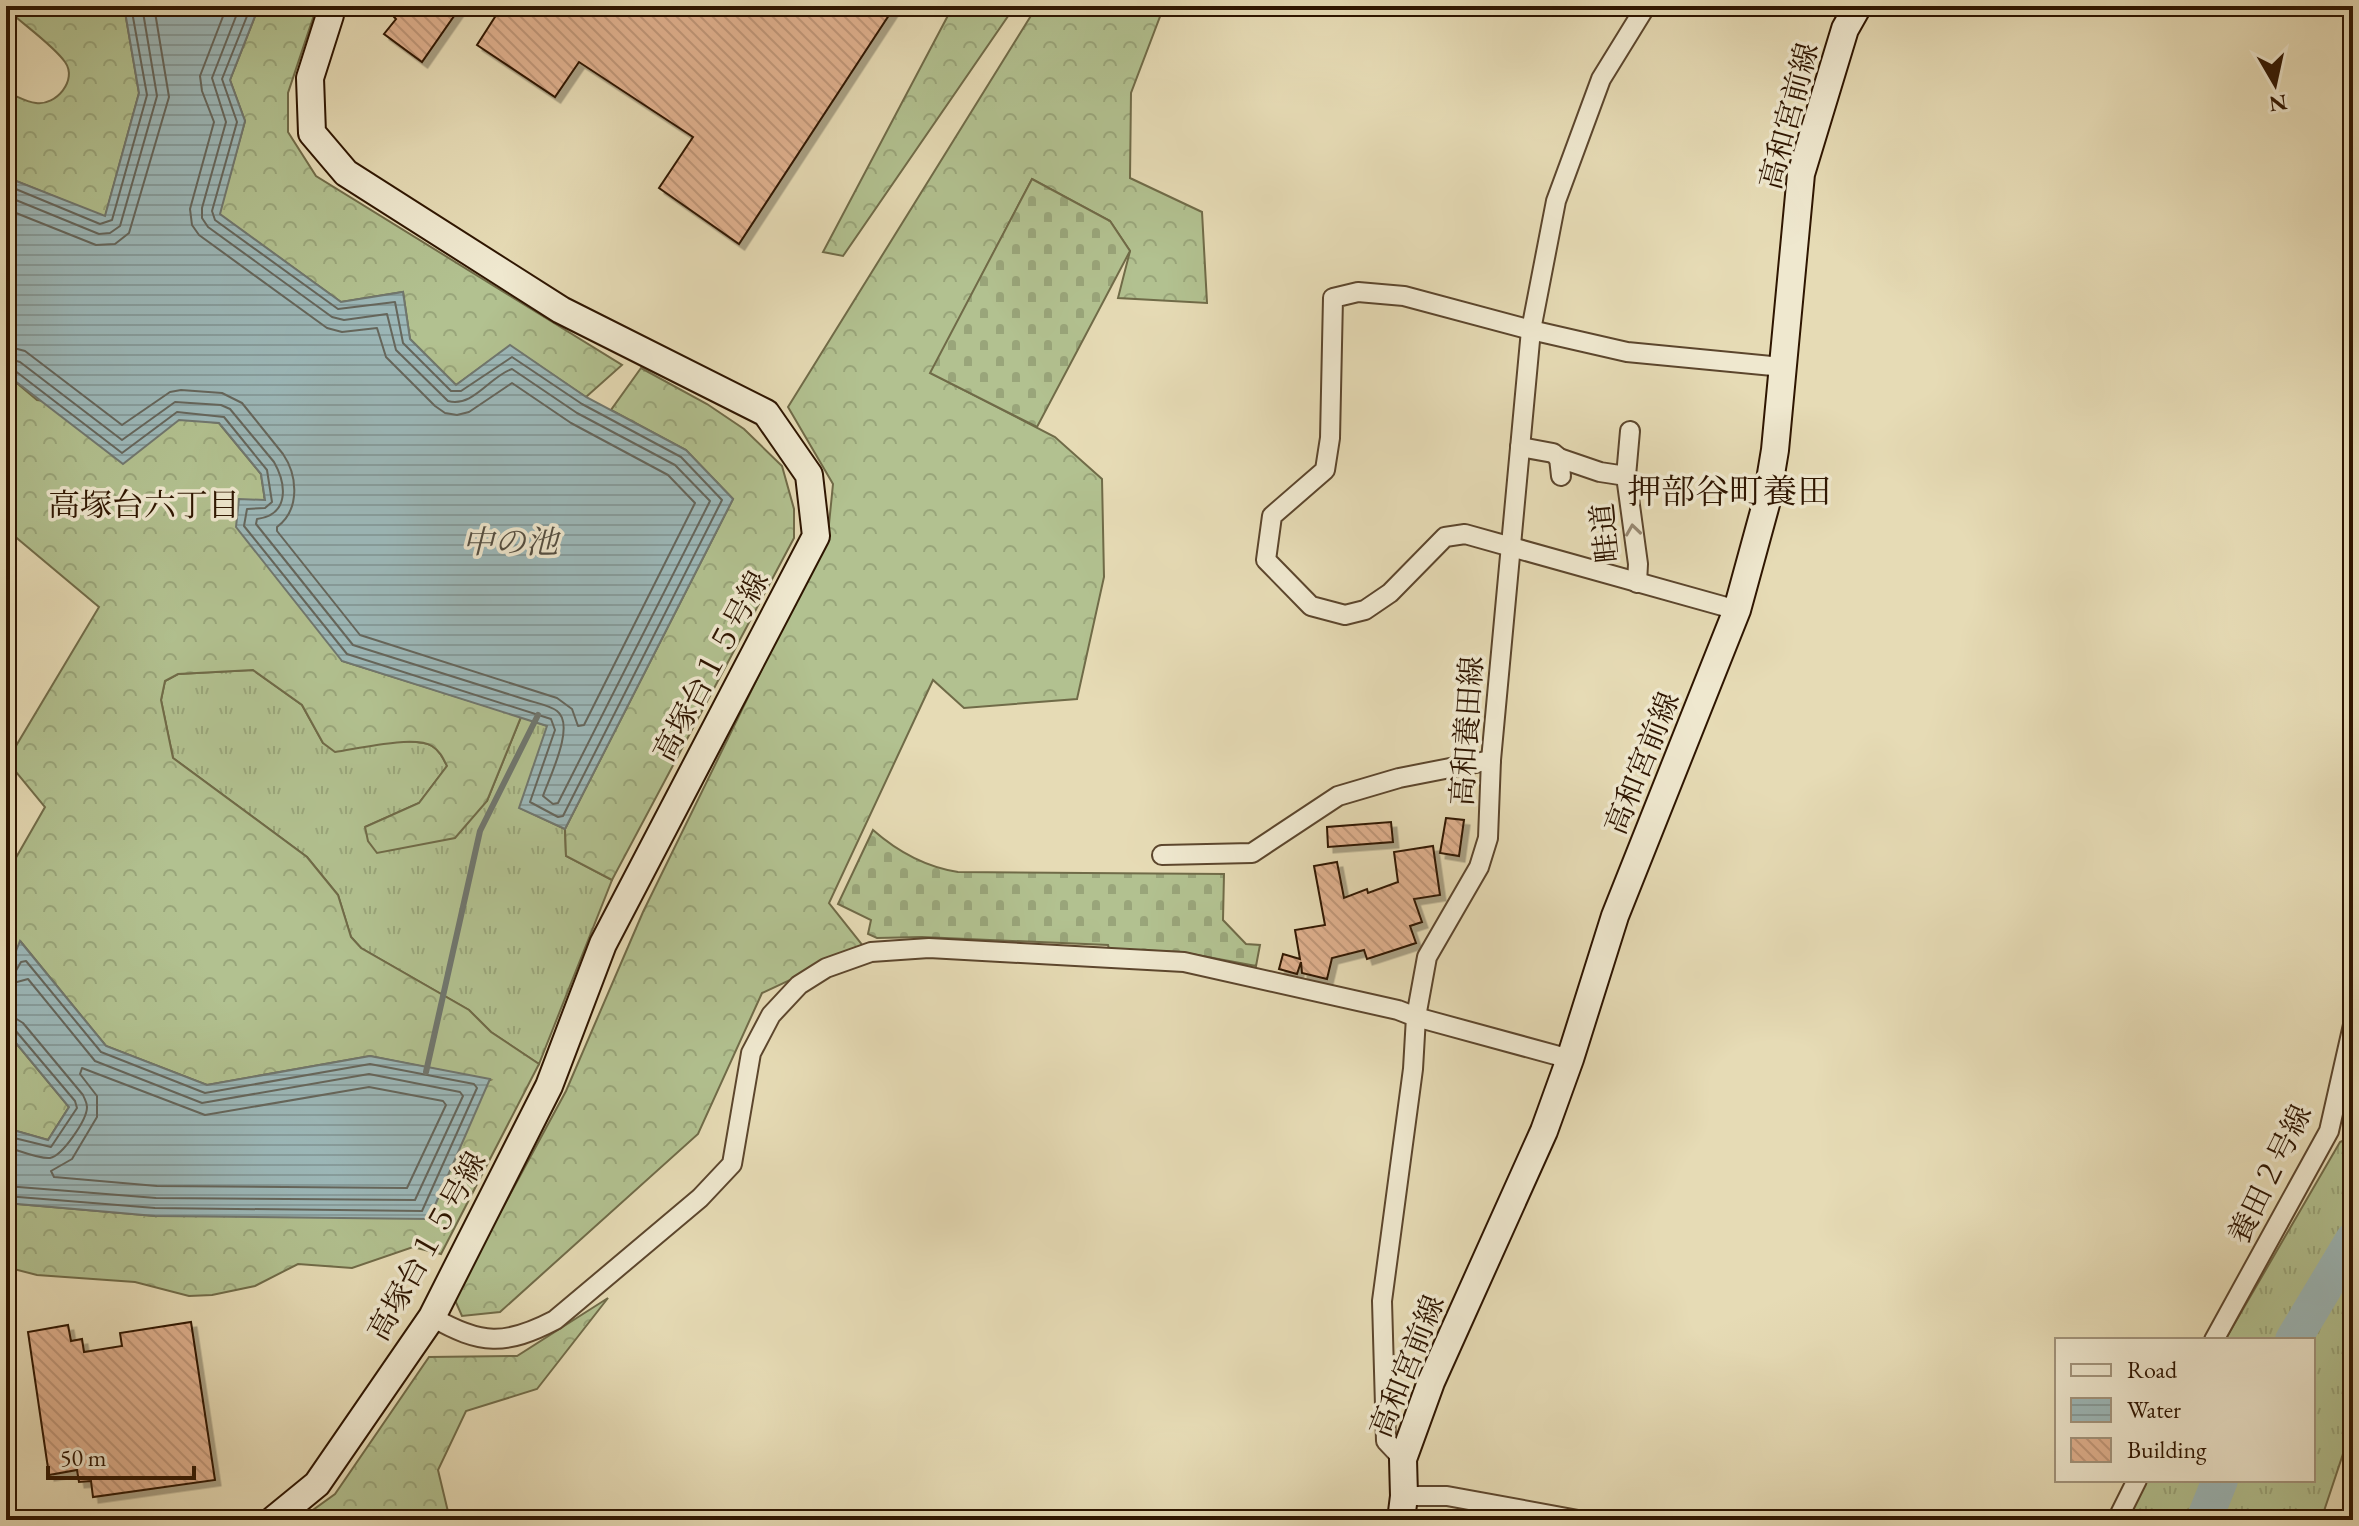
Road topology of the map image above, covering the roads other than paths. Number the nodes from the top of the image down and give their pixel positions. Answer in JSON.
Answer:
{"nodes":[{"id":1,"x":330,"y":6,"type":"edge"},
{"id":2,"x":1858,"y":6,"type":"edge"},
{"id":3,"x":1641,"y":7,"type":"edge"},
{"id":4,"x":1531,"y":330,"type":"junction"},
{"id":5,"x":1783,"y":367,"type":"junction"},
{"id":6,"x":1630,"y":431,"type":"dead end"},
{"id":7,"x":1520,"y":447,"type":"junction"},
{"id":8,"x":1626,"y":476,"type":"junction"},
{"id":9,"x":1510,"y":549,"type":"junction"},
{"id":10,"x":1637,"y":583,"type":"junction"},
{"id":11,"x":1737,"y":610,"type":"junction"},
{"id":12,"x":1491,"y":760,"type":"junction"},
{"id":13,"x":1162,"y":855,"type":"dead end"},
{"id":14,"x":1416,"y":1017,"type":"junction"},
{"id":15,"x":2353,"y":1025,"type":"edge"},
{"id":16,"x":1570,"y":1059,"type":"junction"},
{"id":17,"x":432,"y":1317,"type":"junction"},
{"id":18,"x":2215,"y":1338,"type":"edge"},
{"id":19,"x":1403,"y":1459,"type":"junction"},
{"id":20,"x":2136,"y":1482,"type":"edge"},
{"id":21,"x":1403,"y":1508,"type":"edge"},
{"id":22,"x":273,"y":1520,"type":"edge"},
{"id":23,"x":1578,"y":1520,"type":"edge"},
{"id":24,"x":2117,"y":1520,"type":"edge"}],
"edges":[{"from":1,"to":17,"type":"street","name":"高塚台１５号線"},
{"from":2,"to":5,"type":"street","name":"高和宮前線"},
{"from":3,"to":4,"type":"street","name":"高和養田線"},
{"from":4,"to":5,"type":"street"},
{"from":4,"to":7,"type":"street","name":"高和養田線"},
{"from":4,"to":9,"type":"street"},
{"from":5,"to":11,"type":"street","name":"高和宮前線"},
{"from":6,"to":8,"type":"street","name":"畦道"},
{"from":7,"to":8,"type":"street","name":"畦道"},
{"from":7,"to":9,"type":"street","name":"高和養田線"},
{"from":10,"to":8,"type":"street","name":"畦道","one_way":true},
{"from":9,"to":10,"type":"street"},
{"from":9,"to":12,"type":"street","name":"高和養田線"},
{"from":10,"to":11,"type":"street"},
{"from":11,"to":16,"type":"street","name":"高和宮前線"},
{"from":12,"to":13,"type":"street"},
{"from":12,"to":14,"type":"street","name":"高和養田線"},
{"from":14,"to":16,"type":"street"},
{"from":14,"to":17,"type":"street"},
{"from":14,"to":19,"type":"street","name":"高和養田線"},
{"from":15,"to":18,"type":"street","name":"養田２号線"},
{"from":16,"to":19,"type":"street","name":"高和宮前線"},
{"from":17,"to":22,"type":"street","name":"高塚台１５号線"},
{"from":19,"to":21,"type":"street","name":"高和宮前線"},
{"from":20,"to":24,"type":"street"},
{"from":21,"to":23,"type":"street"}]}
